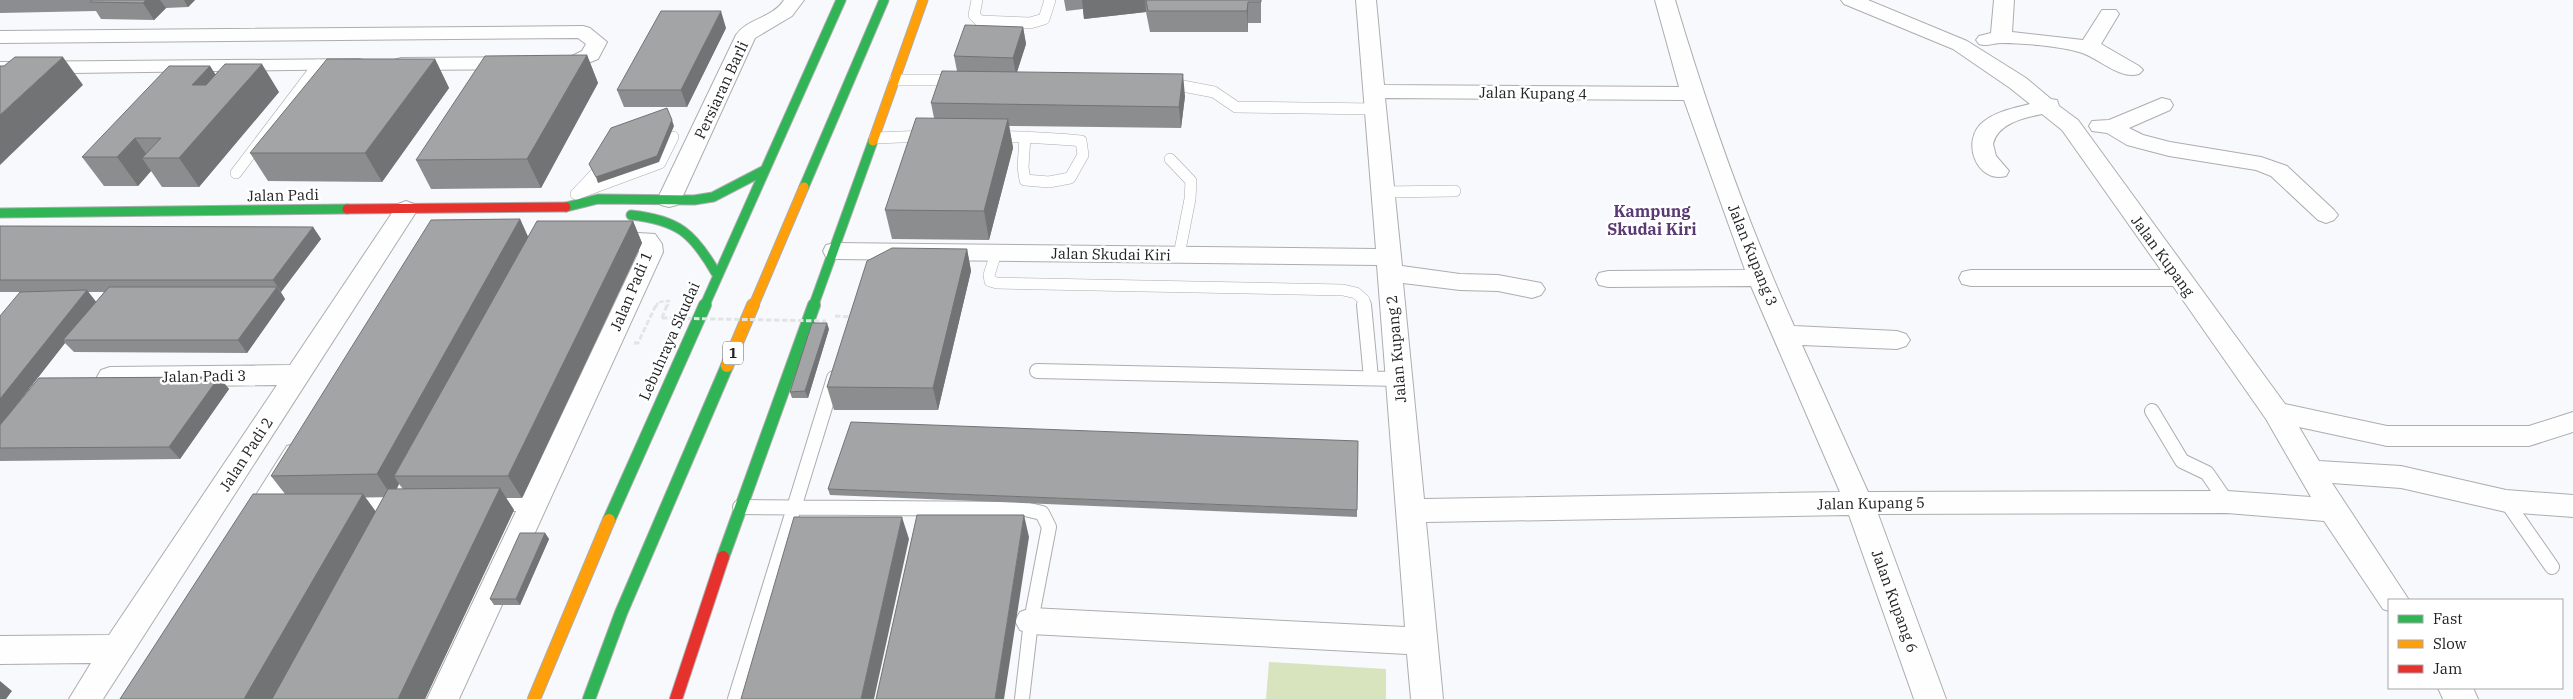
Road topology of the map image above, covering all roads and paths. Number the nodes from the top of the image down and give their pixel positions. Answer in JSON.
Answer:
{"nodes":[{"id":1,"x":794,"y":0,"type":"edge"},
{"id":2,"x":841,"y":0,"type":"edge"},
{"id":3,"x":923,"y":0,"type":"edge"},
{"id":4,"x":977,"y":0,"type":"edge"},
{"id":5,"x":1050,"y":0,"type":"edge"},
{"id":6,"x":1366,"y":0,"type":"edge"},
{"id":7,"x":1665,"y":0,"type":"edge"},
{"id":8,"x":1851,"y":0,"type":"edge"},
{"id":9,"x":2004,"y":0,"type":"edge"},
{"id":10,"x":881,"y":3,"type":"edge"},
{"id":11,"x":2109,"y":14,"type":"dead end"},
{"id":12,"x":0,"y":37,"type":"edge"},
{"id":13,"x":2002,"y":37,"type":"junction"},
{"id":14,"x":1960,"y":45,"type":"junction"},
{"id":15,"x":2088,"y":48,"type":"junction"},
{"id":16,"x":318,"y":65,"type":"junction"},
{"id":17,"x":0,"y":68,"type":"edge"},
{"id":18,"x":2132,"y":70,"type":"dead end"},
{"id":19,"x":895,"y":80,"type":"junction"},
{"id":20,"x":963,"y":80,"type":"edge"},
{"id":21,"x":1159,"y":82,"type":"edge"},
{"id":22,"x":1692,"y":94,"type":"junction"},
{"id":23,"x":1374,"y":100,"type":"junction"},
{"id":24,"x":2049,"y":106,"type":"junction"},
{"id":25,"x":2162,"y":106,"type":"dead end"},
{"id":26,"x":2070,"y":125,"type":"junction"},
{"id":27,"x":2112,"y":127,"type":"junction"},
{"id":28,"x":987,"y":135,"type":"edge"},
{"id":29,"x":683,"y":136,"type":"junction"},
{"id":30,"x":940,"y":136,"type":"edge"},
{"id":31,"x":1025,"y":137,"type":"junction"},
{"id":32,"x":875,"y":138,"type":"junction"},
{"id":33,"x":1170,"y":159,"type":"dead end"},
{"id":34,"x":763,"y":171,"type":"junction"},
{"id":35,"x":1998,"y":171,"type":"dead end"},
{"id":36,"x":236,"y":173,"type":"dead end"},
{"id":37,"x":594,"y":175,"type":"edge"},
{"id":38,"x":1455,"y":191,"type":"dead end"},
{"id":39,"x":1382,"y":192,"type":"junction"},
{"id":40,"x":576,"y":194,"type":"junction"},
{"id":41,"x":669,"y":200,"type":"junction"},
{"id":42,"x":566,"y":208,"type":"junction"},
{"id":43,"x":406,"y":209,"type":"junction"},
{"id":44,"x":0,"y":213,"type":"edge"},
{"id":45,"x":618,"y":215,"type":"dead end"},
{"id":46,"x":2326,"y":215,"type":"dead end"},
{"id":47,"x":586,"y":227,"type":"joint"},
{"id":48,"x":835,"y":251,"type":"junction"},
{"id":49,"x":996,"y":253,"type":"junction"},
{"id":50,"x":1179,"y":254,"type":"junction"},
{"id":51,"x":1389,"y":265,"type":"junction"},
{"id":52,"x":716,"y":273,"type":"junction"},
{"id":53,"x":1760,"y":278,"type":"junction"},
{"id":54,"x":1970,"y":278,"type":"dead end"},
{"id":55,"x":2179,"y":278,"type":"junction"},
{"id":56,"x":1608,"y":279,"type":"dead end"},
{"id":57,"x":1532,"y":289,"type":"dead end"},
{"id":58,"x":834,"y":316,"type":"dead end"},
{"id":59,"x":852,"y":317,"type":"edge"},
{"id":60,"x":826,"y":321,"type":"edge"},
{"id":61,"x":1786,"y":335,"type":"junction"},
{"id":62,"x":1897,"y":340,"type":"dead end"},
{"id":63,"x":638,"y":343,"type":"dead end"},
{"id":64,"x":838,"y":363,"type":"edge"},
{"id":65,"x":1037,"y":371,"type":"dead end"},
{"id":66,"x":297,"y":375,"type":"junction"},
{"id":67,"x":110,"y":377,"type":"edge"},
{"id":68,"x":1371,"y":378,"type":"junction"},
{"id":69,"x":1399,"y":379,"type":"junction"},
{"id":70,"x":2152,"y":411,"type":"dead end"},
{"id":71,"x":2276,"y":412,"type":"junction"},
{"id":72,"x":2572,"y":422,"type":"dead end"},
{"id":73,"x":310,"y":433,"type":"edge"},
{"id":74,"x":2310,"y":471,"type":"junction"},
{"id":75,"x":396,"y":500,"type":"junction"},
{"id":76,"x":2506,"y":501,"type":"junction"},
{"id":77,"x":2227,"y":502,"type":"junction"},
{"id":78,"x":1859,"y":503,"type":"junction"},
{"id":79,"x":414,"y":504,"type":"edge"},
{"id":80,"x":483,"y":504,"type":"edge"},
{"id":81,"x":533,"y":504,"type":"junction"},
{"id":82,"x":338,"y":506,"type":"edge"},
{"id":83,"x":2573,"y":506,"type":"edge"},
{"id":84,"x":740,"y":507,"type":"junction"},
{"id":85,"x":795,"y":509,"type":"junction"},
{"id":86,"x":2333,"y":510,"type":"junction"},
{"id":87,"x":1410,"y":511,"type":"junction"},
{"id":88,"x":385,"y":521,"type":"edge"},
{"id":89,"x":237,"y":549,"type":"edge"},
{"id":90,"x":2552,"y":568,"type":"dead end"},
{"id":91,"x":2393,"y":599,"type":"edge"},
{"id":92,"x":1031,"y":621,"type":"junction"},
{"id":93,"x":1421,"y":640,"type":"junction"},
{"id":94,"x":118,"y":649,"type":"junction"},
{"id":95,"x":0,"y":650,"type":"edge"},
{"id":96,"x":85,"y":699,"type":"edge"},
{"id":97,"x":443,"y":699,"type":"edge"},
{"id":98,"x":534,"y":699,"type":"edge"},
{"id":99,"x":589,"y":699,"type":"edge"},
{"id":100,"x":676,"y":699,"type":"edge"},
{"id":101,"x":735,"y":699,"type":"edge"},
{"id":102,"x":1022,"y":699,"type":"edge"},
{"id":103,"x":1427,"y":699,"type":"edge"},
{"id":104,"x":1930,"y":699,"type":"edge"}],
"edges":[{"from":1,"to":29,"type":"street","name":"Persiaran Barli"},
{"from":2,"to":34,"type":"main road","name":"Lebuhraya Skudai"},
{"from":3,"to":19,"type":"main road"},
{"from":4,"to":5,"type":"lane"},
{"from":6,"to":23,"type":"street","name":"Jalan Kupang 2"},
{"from":7,"to":22,"type":"street","name":"Jalan Kupang 3"},
{"from":8,"to":14,"type":"street","name":"Jalan Kupang"},
{"from":9,"to":13,"type":"street"},
{"from":10,"to":99,"type":"main road","number":"1"},
{"from":11,"to":15,"type":"street"},
{"from":12,"to":16,"type":"street"},
{"from":13,"to":14,"type":"street"},
{"from":13,"to":15,"type":"street"},
{"from":14,"to":24,"type":"street","name":"Jalan Kupang"},
{"from":15,"to":18,"type":"street"},
{"from":16,"to":17,"type":"street"},
{"from":16,"to":36,"type":"lane"},
{"from":19,"to":20,"type":"lane"},
{"from":19,"to":32,"type":"main road"},
{"from":21,"to":23,"type":"lane"},
{"from":22,"to":23,"type":"street","name":"Jalan Kupang 4"},
{"from":22,"to":53,"type":"street","name":"Jalan Kupang 3"},
{"from":23,"to":39,"type":"street","name":"Jalan Kupang 2"},
{"from":24,"to":26,"type":"street","name":"Jalan Kupang"},
{"from":24,"to":35,"type":"street"},
{"from":25,"to":27,"type":"street"},
{"from":26,"to":27,"type":"street"},
{"from":26,"to":55,"type":"street","name":"Jalan Kupang"},
{"from":27,"to":46,"type":"street"},
{"from":28,"to":31,"type":"lane"},
{"from":29,"to":40,"type":"lane"},
{"from":29,"to":41,"type":"street","name":"Persiaran Barli"},
{"from":30,"to":32,"type":"lane"},
{"from":31,"to":31,"type":"lane"},
{"from":32,"to":48,"type":"main road"},
{"from":33,"to":50,"type":"lane"},
{"from":34,"to":41,"type":"main road","name":"Jalan Padi"},
{"from":34,"to":52,"type":"main road","name":"Lebuhraya Skudai"},
{"from":37,"to":40,"type":"lane"},
{"from":38,"to":39,"type":"lane"},
{"from":39,"to":51,"type":"street","name":"Jalan Kupang 2"},
{"from":40,"to":42,"type":"lane"},
{"from":41,"to":42,"type":"main road","name":"Jalan Padi"},
{"from":42,"to":43,"type":"main road","name":"Jalan Padi"},
{"from":42,"to":47,"type":"main road","name":"Jalan Padi"},
{"from":43,"to":44,"type":"main road","name":"Jalan Padi"},
{"from":43,"to":66,"type":"street","name":"Jalan Padi 2"},
{"from":45,"to":52,"type":"main road"},
{"from":47,"to":81,"type":"street","name":"Jalan Padi 1"},
{"from":48,"to":49,"type":"street","name":"Jalan Skudai Kiri"},
{"from":48,"to":84,"type":"main road"},
{"from":49,"to":50,"type":"street","name":"Jalan Skudai Kiri"},
{"from":49,"to":68,"type":"lane"},
{"from":50,"to":51,"type":"street","name":"Jalan Skudai Kiri"},
{"from":51,"to":57,"type":"street","name":"Jalan Skudai Kiri"},
{"from":51,"to":69,"type":"street","name":"Jalan Kupang 2"},
{"from":52,"to":98,"type":"main road","name":"Lebuhraya Skudai"},
{"from":53,"to":56,"type":"street"},
{"from":53,"to":61,"type":"street","name":"Jalan Kupang 3"},
{"from":54,"to":55,"type":"street"},
{"from":55,"to":71,"type":"street","name":"Jalan Kupang"},
{"from":58,"to":59,"type":"path"},
{"from":60,"to":63,"type":"path","bridge":true},
{"from":61,"to":62,"type":"street"},
{"from":61,"to":78,"type":"street","name":"Jalan Kupang 3"},
{"from":64,"to":85,"type":"lane"},
{"from":65,"to":68,"type":"lane"},
{"from":66,"to":67,"type":"street","name":"Jalan Padi 3"},
{"from":66,"to":94,"type":"street","name":"Jalan Padi 2"},
{"from":68,"to":69,"type":"lane"},
{"from":69,"to":87,"type":"street","name":"Jalan Kupang 2"},
{"from":70,"to":77,"type":"lane"},
{"from":71,"to":72,"type":"street"},
{"from":71,"to":74,"type":"street","name":"Jalan Kupang"},
{"from":73,"to":89,"type":"street"},
{"from":74,"to":76,"type":"street"},
{"from":74,"to":86,"type":"street","name":"Jalan Kupang"},
{"from":75,"to":79,"type":"lane"},
{"from":75,"to":82,"type":"lane"},
{"from":75,"to":88,"type":"lane"},
{"from":76,"to":83,"type":"street"},
{"from":76,"to":90,"type":"lane"},
{"from":77,"to":78,"type":"street","name":"Jalan Kupang 5"},
{"from":77,"to":86,"type":"street","name":"Jalan Kupang 5"},
{"from":78,"to":87,"type":"street","name":"Jalan Kupang 5"},
{"from":78,"to":104,"type":"street","name":"Jalan Kupang 6"},
{"from":80,"to":81,"type":"lane"},
{"from":81,"to":97,"type":"street","name":"Jalan Padi 1"},
{"from":84,"to":85,"type":"lane"},
{"from":84,"to":100,"type":"main road"},
{"from":85,"to":92,"type":"lane"},
{"from":85,"to":101,"type":"lane"},
{"from":86,"to":91,"type":"street","name":"Jalan Kupang"},
{"from":87,"to":93,"type":"street","name":"Jalan Kupang 2"},
{"from":92,"to":93,"type":"street"},
{"from":92,"to":102,"type":"lane"},
{"from":93,"to":103,"type":"street","name":"Jalan Kupang 2"},
{"from":94,"to":95,"type":"street"},
{"from":94,"to":96,"type":"street","name":"Jalan Padi 2"}]}
